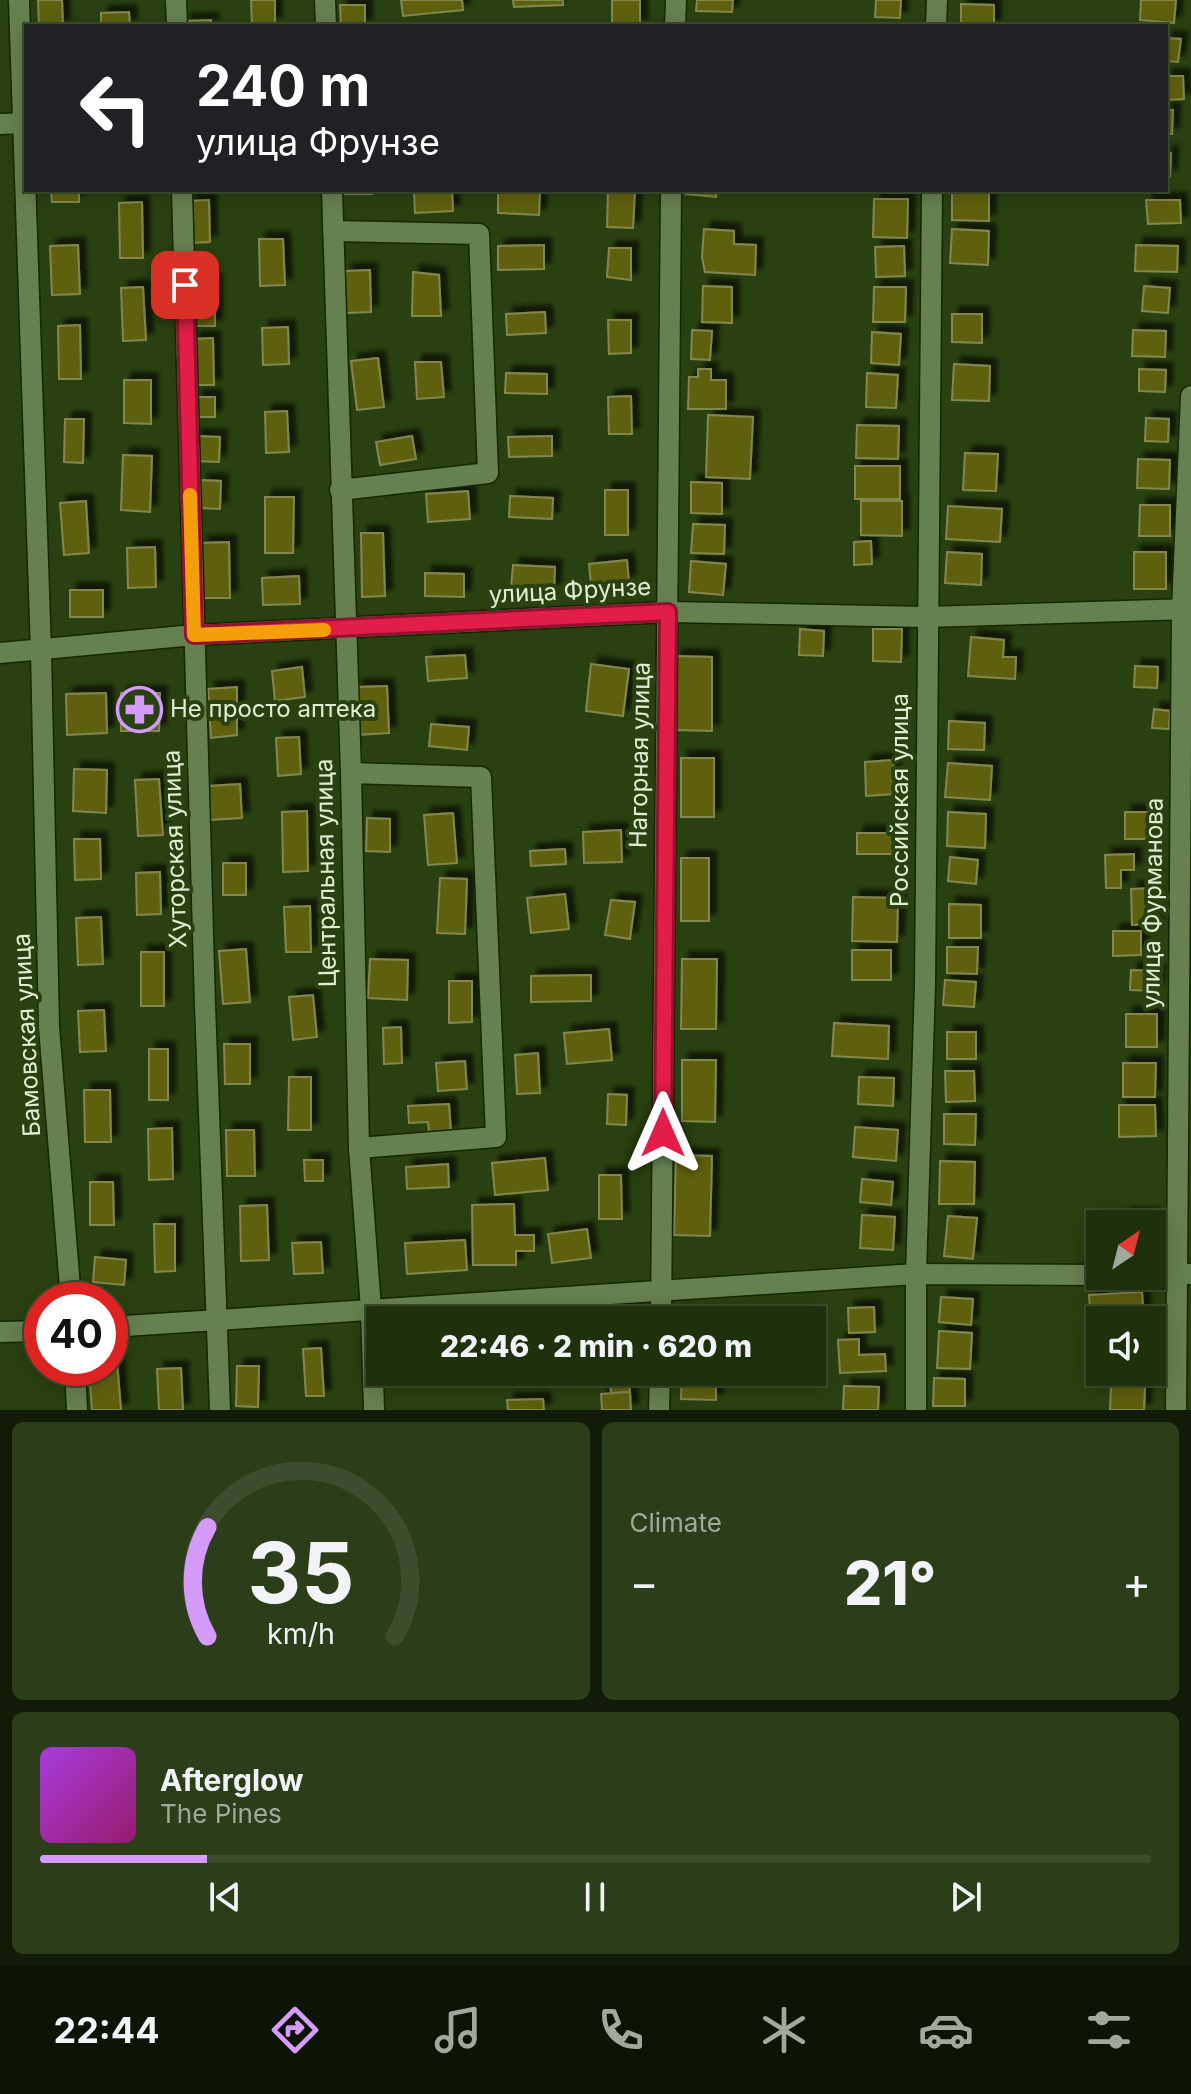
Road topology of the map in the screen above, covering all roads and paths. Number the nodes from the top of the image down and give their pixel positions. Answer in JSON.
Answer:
{"nodes":[{"id":1,"x":19,"y":0,"type":"edge"},
{"id":2,"x":176,"y":0,"type":"edge"},
{"id":3,"x":325,"y":0,"type":"edge"},
{"id":4,"x":676,"y":0,"type":"edge"},
{"id":5,"x":937,"y":0,"type":"edge"},
{"id":6,"x":177,"y":24,"type":"edge"},
{"id":7,"x":326,"y":24,"type":"edge"},
{"id":8,"x":675,"y":24,"type":"edge"},
{"id":9,"x":936,"y":24,"type":"edge"},
{"id":10,"x":24,"y":103,"type":"edge"},
{"id":11,"x":0,"y":124,"type":"edge"},
{"id":12,"x":24,"y":124,"type":"edge"},
{"id":13,"x":27,"y":192,"type":"edge"},
{"id":14,"x":182,"y":192,"type":"edge"},
{"id":15,"x":332,"y":192,"type":"edge"},
{"id":16,"x":671,"y":192,"type":"edge"},
{"id":17,"x":932,"y":192,"type":"edge"},
{"id":18,"x":333,"y":231,"type":"junction"},
{"id":19,"x":1191,"y":396,"type":"edge"},
{"id":20,"x":340,"y":490,"type":"junction"},
{"id":21,"x":1187,"y":609,"type":"edge"},
{"id":22,"x":668,"y":612,"type":"junction"},
{"id":23,"x":926,"y":617,"type":"junction"},
{"id":24,"x":344,"y":629,"type":"junction"},
{"id":25,"x":194,"y":635,"type":"junction"},
{"id":26,"x":41,"y":651,"type":"junction"},
{"id":27,"x":0,"y":653,"type":"edge"},
{"id":28,"x":351,"y":773,"type":"junction"},
{"id":29,"x":359,"y":1148,"type":"junction"},
{"id":30,"x":916,"y":1274,"type":"junction"},
{"id":31,"x":1086,"y":1275,"type":"edge"},
{"id":32,"x":1183,"y":1275,"type":"edge"},
{"id":33,"x":70,"y":1282,"type":"edge"},
{"id":34,"x":662,"y":1289,"type":"junction"},
{"id":35,"x":371,"y":1306,"type":"edge"},
{"id":36,"x":415,"y":1306,"type":"edge"},
{"id":37,"x":661,"y":1306,"type":"edge"},
{"id":38,"x":366,"y":1309,"type":"edge"},
{"id":39,"x":217,"y":1318,"type":"junction"},
{"id":40,"x":128,"y":1325,"type":"edge"},
{"id":41,"x":24,"y":1331,"type":"edge"},
{"id":42,"x":0,"y":1332,"type":"edge"},
{"id":43,"x":76,"y":1386,"type":"edge"},
{"id":44,"x":373,"y":1386,"type":"edge"},
{"id":45,"x":660,"y":1386,"type":"edge"},
{"id":46,"x":77,"y":1410,"type":"edge"},
{"id":47,"x":220,"y":1410,"type":"edge"},
{"id":48,"x":374,"y":1410,"type":"edge"},
{"id":49,"x":659,"y":1410,"type":"edge"},
{"id":50,"x":916,"y":1410,"type":"edge"},
{"id":51,"x":1176,"y":1410,"type":"edge"}],
"edges":[{"from":1,"to":10,"type":"street","name":"Бамовская улица"},
{"from":2,"to":6,"type":"street"},
{"from":3,"to":7,"type":"street"},
{"from":4,"to":8,"type":"street"},
{"from":5,"to":9,"type":"street"},
{"from":11,"to":12,"type":"street"},
{"from":13,"to":26,"type":"street","name":"Бамовская улица"},
{"from":14,"to":25,"type":"street","name":"Хуторская улица"},
{"from":15,"to":18,"type":"street","name":"Центральная улица"},
{"from":16,"to":22,"type":"street","name":"Нагорная улица"},
{"from":17,"to":23,"type":"street","name":"Российская улица"},
{"from":18,"to":20,"type":"street","name":"Центральная улица"},
{"from":18,"to":20,"type":"street"},
{"from":19,"to":21,"type":"street","name":"улица Фурманова"},
{"from":20,"to":24,"type":"street","name":"Центральная улица"},
{"from":21,"to":23,"type":"street","name":"улица Фрунзе"},
{"from":21,"to":32,"type":"street","name":"улица Фурманова"},
{"from":22,"to":23,"type":"street","name":"улица Фрунзе"},
{"from":22,"to":24,"type":"street","name":"улица Фрунзе"},
{"from":22,"to":34,"type":"street","name":"Нагорная улица"},
{"from":23,"to":30,"type":"street","name":"Российская улица"},
{"from":24,"to":25,"type":"street","name":"улица Фрунзе"},
{"from":24,"to":28,"type":"street","name":"Центральная улица"},
{"from":25,"to":26,"type":"street","name":"улица Фрунзе"},
{"from":25,"to":39,"type":"street","name":"Хуторская улица"},
{"from":26,"to":27,"type":"street","name":"улица Фрунзе"},
{"from":26,"to":33,"type":"street","name":"Бамовская улица"},
{"from":28,"to":29,"type":"street","name":"Центральная улица"},
{"from":28,"to":29,"type":"street"},
{"from":29,"to":35,"type":"street","name":"Центральная улица"},
{"from":30,"to":31,"type":"street"},
{"from":30,"to":34,"type":"street"},
{"from":30,"to":50,"type":"street","name":"Российская улица"},
{"from":32,"to":51,"type":"street","name":"улица Фурманова"},
{"from":34,"to":36,"type":"street"},
{"from":34,"to":37,"type":"street","name":"Нагорная улица"},
{"from":38,"to":39,"type":"street"},
{"from":39,"to":40,"type":"street"},
{"from":39,"to":47,"type":"street","name":"Хуторская улица"},
{"from":41,"to":42,"type":"street"},
{"from":43,"to":46,"type":"street"},
{"from":44,"to":48,"type":"street","name":"Центральная улица"},
{"from":45,"to":49,"type":"street"}]}
